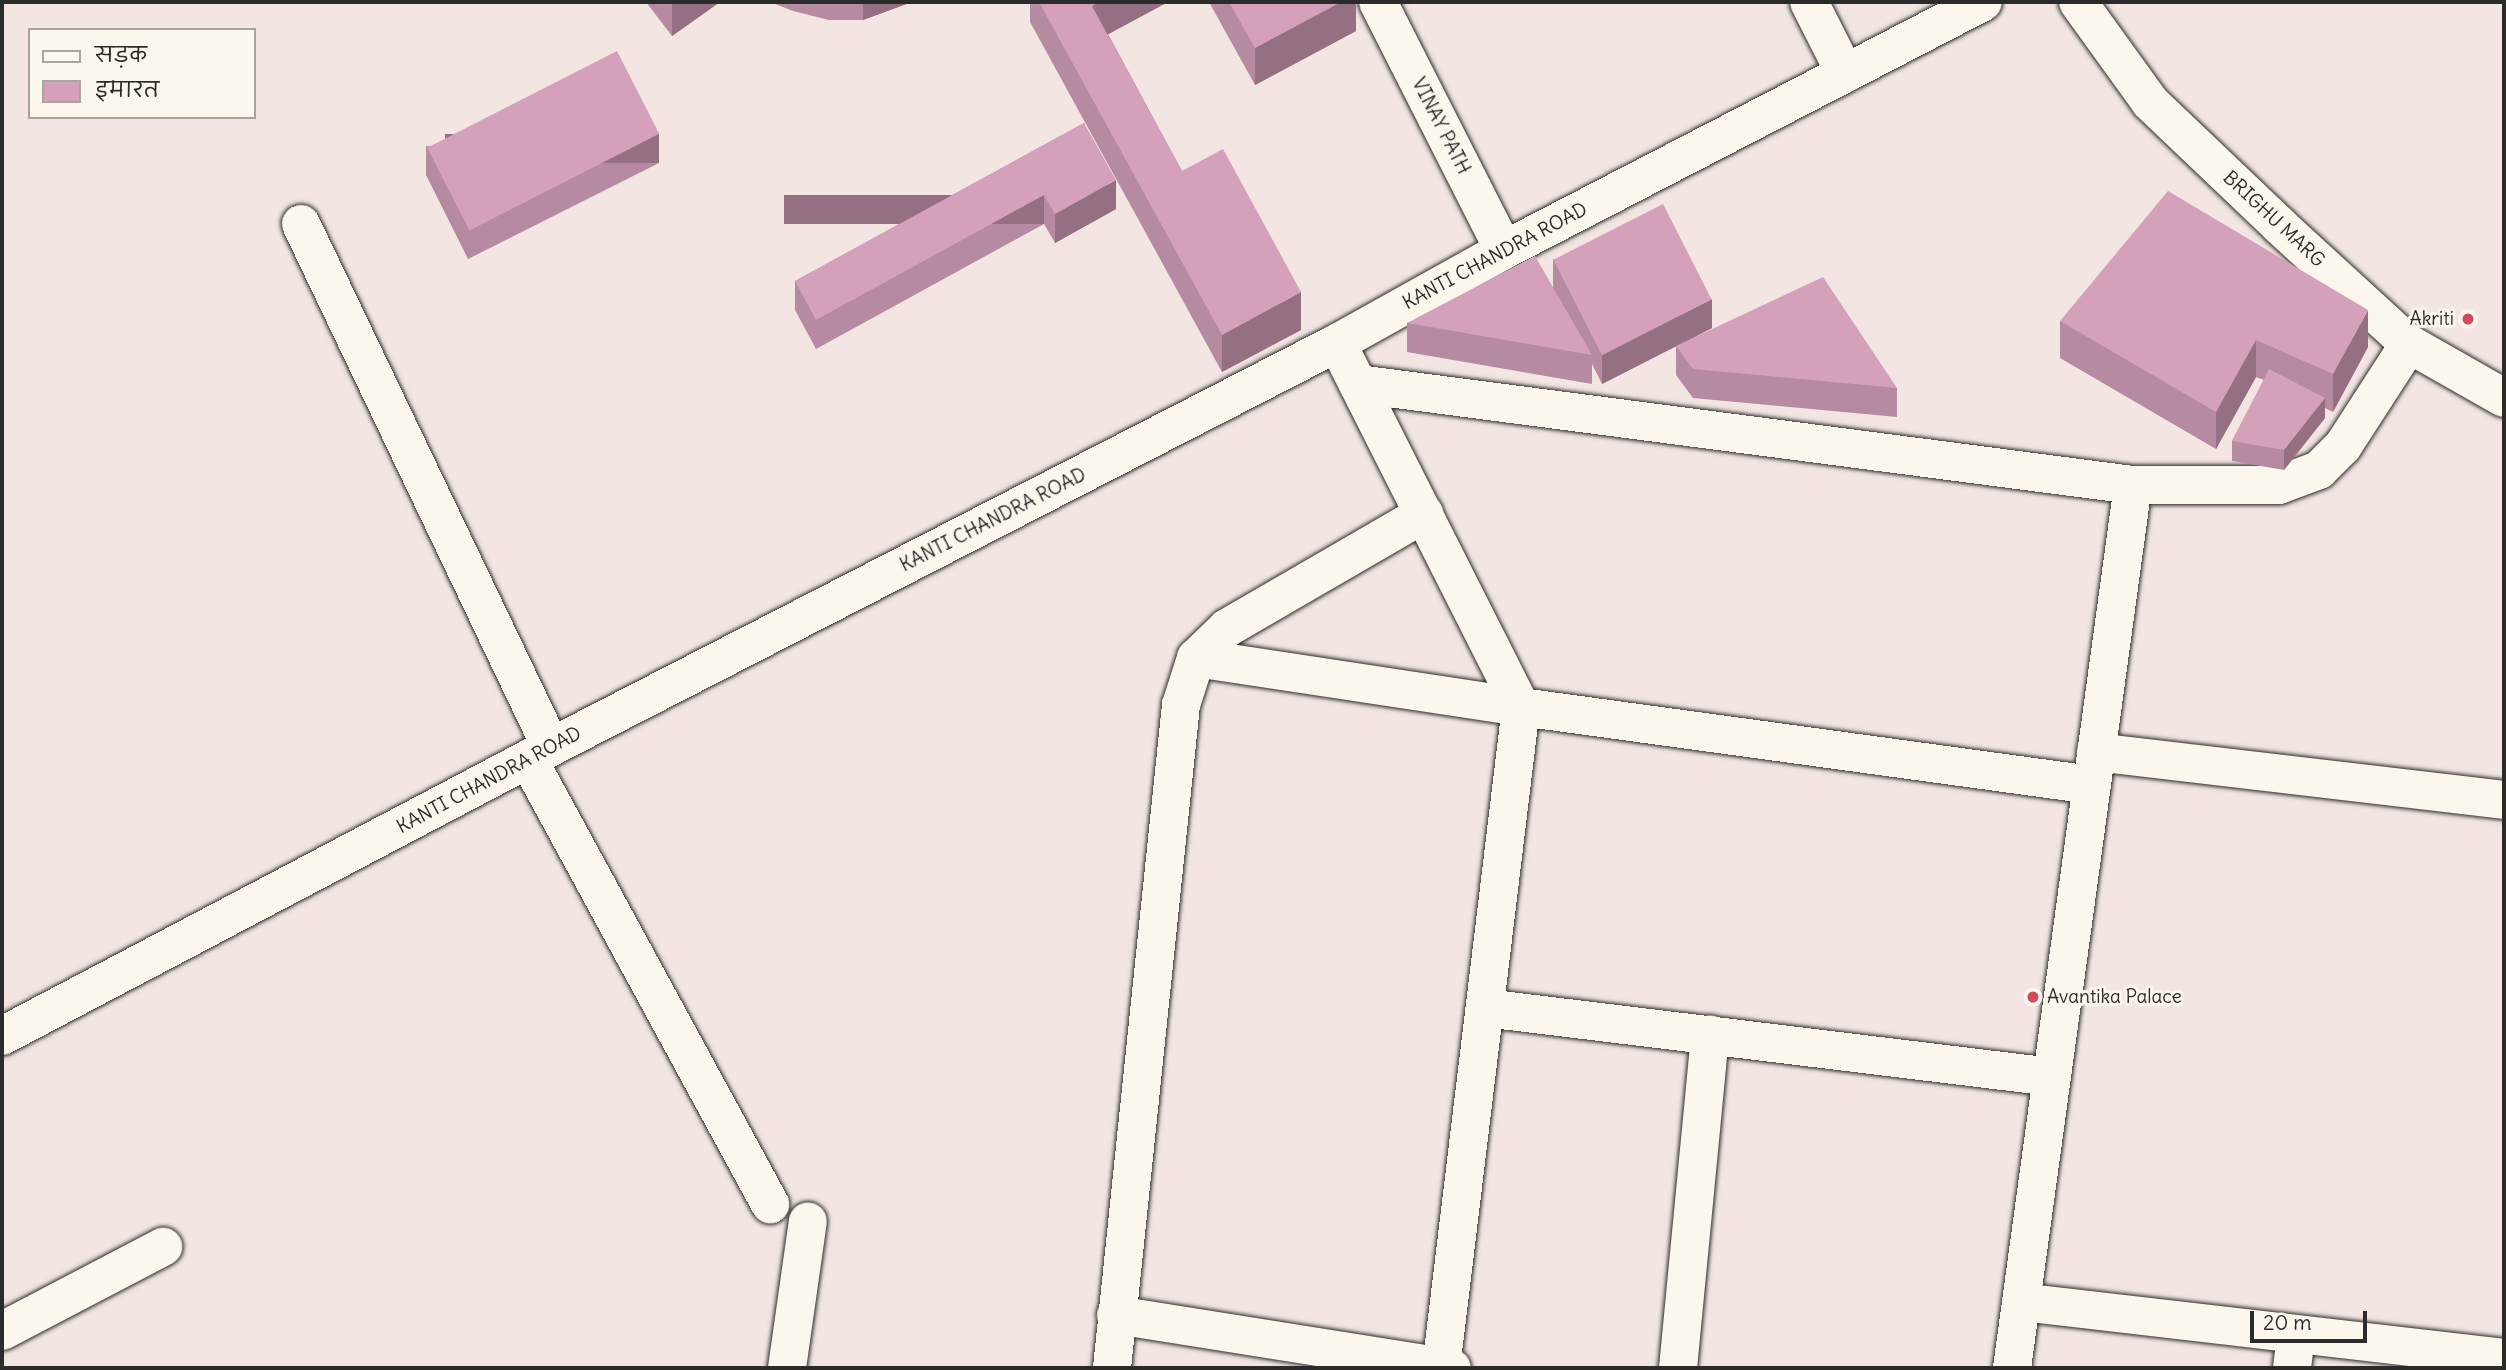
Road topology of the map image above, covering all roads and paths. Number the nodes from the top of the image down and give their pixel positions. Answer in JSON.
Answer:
{"nodes":[{"id":1,"x":1378,"y":2,"type":"edge"},
{"id":2,"x":1809,"y":2,"type":"edge"},
{"id":3,"x":1983,"y":2,"type":"edge"},
{"id":4,"x":2078,"y":2,"type":"edge"},
{"id":5,"x":1844,"y":73,"type":"junction"},
{"id":6,"x":300,"y":224,"type":"dead end"},
{"id":7,"x":1504,"y":250,"type":"junction"},
{"id":8,"x":1337,"y":342,"type":"junction"},
{"id":9,"x":2409,"y":344,"type":"junction"},
{"id":10,"x":1358,"y":384,"type":"junction"},
{"id":11,"x":2504,"y":398,"type":"edge"},
{"id":12,"x":2133,"y":485,"type":"junction"},
{"id":13,"x":1424,"y":514,"type":"junction"},
{"id":14,"x":1196,"y":658,"type":"junction"},
{"id":15,"x":1521,"y":707,"type":"junction"},
{"id":16,"x":540,"y":753,"type":"junction"},
{"id":17,"x":2094,"y":768,"type":"junction"},
{"id":18,"x":2504,"y":800,"type":"edge"},
{"id":19,"x":1485,"y":1008,"type":"junction"},
{"id":20,"x":1710,"y":1035,"type":"junction"},
{"id":21,"x":2,"y":1036,"type":"edge"},
{"id":22,"x":2052,"y":1077,"type":"junction"},
{"id":23,"x":770,"y":1204,"type":"dead end"},
{"id":24,"x":808,"y":1222,"type":"dead end"},
{"id":25,"x":163,"y":1247,"type":"dead end"},
{"id":26,"x":2021,"y":1302,"type":"junction"},
{"id":27,"x":1116,"y":1315,"type":"junction"},
{"id":28,"x":2,"y":1331,"type":"edge"},
{"id":29,"x":2294,"y":1351,"type":"edge"},
{"id":30,"x":2504,"y":1358,"type":"edge"},
{"id":31,"x":788,"y":1368,"type":"edge"},
{"id":32,"x":1112,"y":1368,"type":"edge"},
{"id":33,"x":1445,"y":1368,"type":"edge"},
{"id":34,"x":1678,"y":1368,"type":"edge"},
{"id":35,"x":2012,"y":1368,"type":"edge"}],
"edges":[{"from":1,"to":7,"type":"street","name":"VINAY PATH"},
{"from":2,"to":5,"type":"street"},
{"from":3,"to":5,"type":"street","name":"KANTI CHANDRA ROAD"},
{"from":4,"to":9,"type":"street","name":"BRIGHU MARG"},
{"from":5,"to":7,"type":"street","name":"KANTI CHANDRA ROAD"},
{"from":6,"to":16,"type":"street"},
{"from":7,"to":8,"type":"street","name":"KANTI CHANDRA ROAD"},
{"from":8,"to":10,"type":"street"},
{"from":8,"to":16,"type":"street","name":"KANTI CHANDRA ROAD"},
{"from":9,"to":11,"type":"street","name":"BRIGHU MARG"},
{"from":9,"to":12,"type":"street"},
{"from":10,"to":12,"type":"street"},
{"from":10,"to":13,"type":"street"},
{"from":12,"to":17,"type":"street"},
{"from":13,"to":14,"type":"street"},
{"from":13,"to":15,"type":"street"},
{"from":14,"to":15,"type":"street"},
{"from":14,"to":27,"type":"street"},
{"from":15,"to":17,"type":"street"},
{"from":15,"to":19,"type":"street"},
{"from":16,"to":21,"type":"street","name":"KANTI CHANDRA ROAD"},
{"from":16,"to":23,"type":"street"},
{"from":17,"to":18,"type":"street"},
{"from":17,"to":22,"type":"street"},
{"from":19,"to":20,"type":"street"},
{"from":19,"to":33,"type":"street"},
{"from":20,"to":22,"type":"street"},
{"from":20,"to":34,"type":"street"},
{"from":22,"to":26,"type":"street"},
{"from":24,"to":31,"type":"street"},
{"from":25,"to":28,"type":"street"},
{"from":26,"to":29,"type":"street"},
{"from":26,"to":35,"type":"street"},
{"from":27,"to":32,"type":"street"},
{"from":27,"to":33,"type":"street"},
{"from":29,"to":30,"type":"street"}]}
